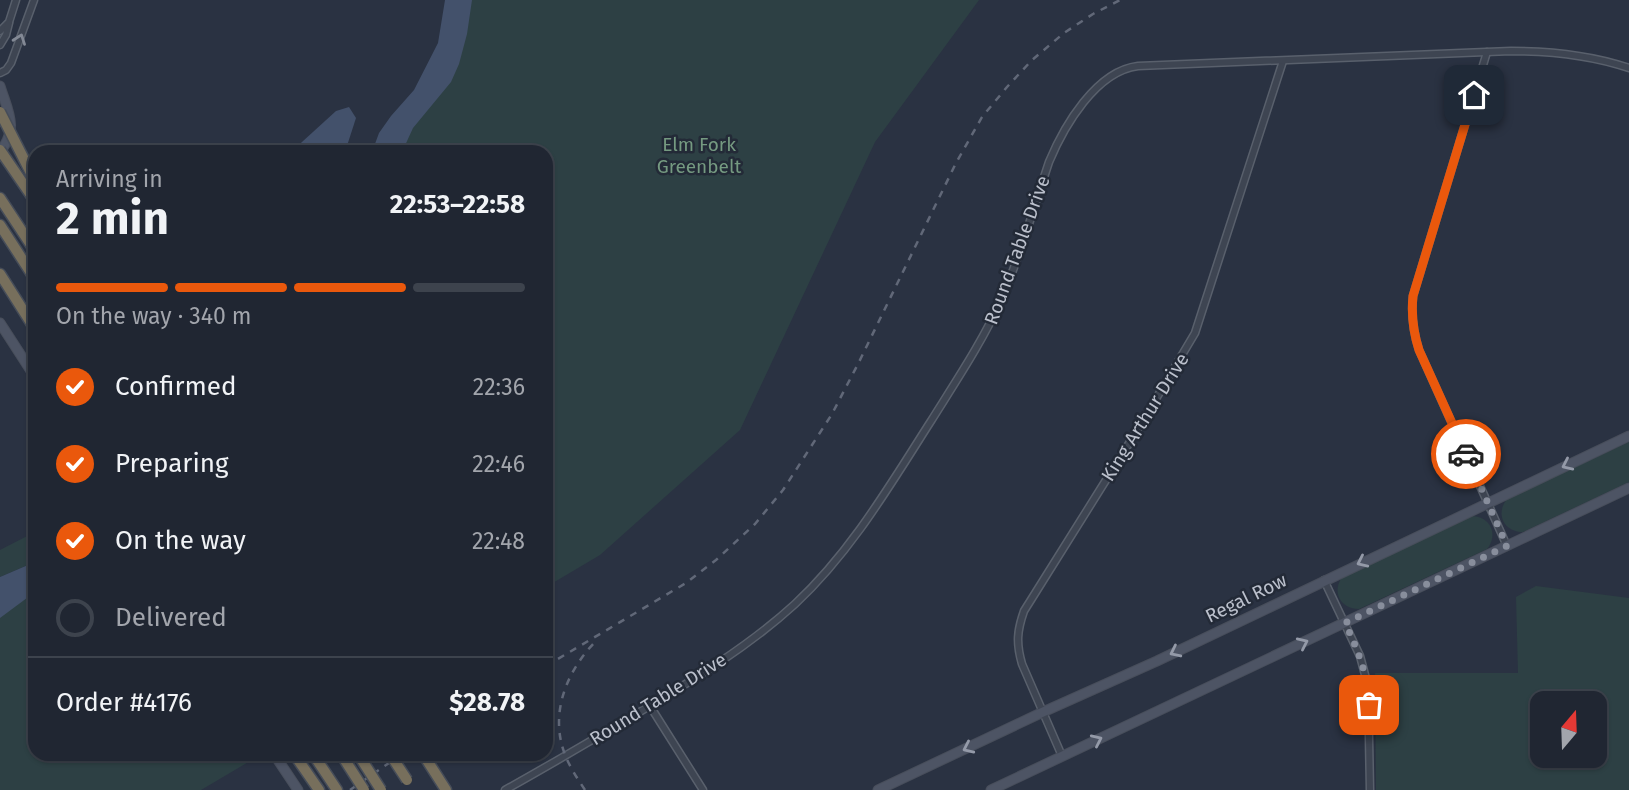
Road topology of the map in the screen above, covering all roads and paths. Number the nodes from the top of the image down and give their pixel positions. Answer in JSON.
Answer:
{"nodes":[{"id":1,"x":16,"y":0,"type":"edge"},
{"id":2,"x":34,"y":0,"type":"edge"},
{"id":3,"x":9,"y":22,"type":"junction"},
{"id":4,"x":0,"y":31,"type":"edge"},
{"id":5,"x":0,"y":45,"type":"edge"},
{"id":6,"x":1487,"y":52,"type":"junction"},
{"id":7,"x":1283,"y":61,"type":"junction"},
{"id":8,"x":1629,"y":68,"type":"edge"},
{"id":9,"x":0,"y":74,"type":"edge"},
{"id":10,"x":0,"y":86,"type":"edge"},
{"id":11,"x":0,"y":112,"type":"edge"},
{"id":12,"x":0,"y":151,"type":"edge"},
{"id":13,"x":28,"y":167,"type":"edge"},
{"id":14,"x":28,"y":191,"type":"edge"},
{"id":15,"x":0,"y":198,"type":"edge"},
{"id":16,"x":0,"y":225,"type":"edge"},
{"id":17,"x":28,"y":240,"type":"edge"},
{"id":18,"x":28,"y":268,"type":"edge"},
{"id":19,"x":0,"y":274,"type":"edge"},
{"id":20,"x":28,"y":318,"type":"edge"},
{"id":21,"x":0,"y":323,"type":"edge"},
{"id":22,"x":28,"y":366,"type":"edge"},
{"id":23,"x":1629,"y":436,"type":"edge"},
{"id":24,"x":1629,"y":488,"type":"edge"},
{"id":25,"x":1488,"y":503,"type":"junction"},
{"id":26,"x":1507,"y":546,"type":"junction"},
{"id":27,"x":1324,"y":580,"type":"junction"},
{"id":28,"x":1345,"y":623,"type":"junction"},
{"id":29,"x":650,"y":706,"type":"junction"},
{"id":30,"x":1043,"y":712,"type":"junction"},
{"id":31,"x":1062,"y":756,"type":"junction"},
{"id":32,"x":279,"y":761,"type":"edge"},
{"id":33,"x":299,"y":761,"type":"edge"},
{"id":34,"x":318,"y":761,"type":"edge"},
{"id":35,"x":345,"y":761,"type":"edge"},
{"id":36,"x":362,"y":761,"type":"edge"},
{"id":37,"x":395,"y":761,"type":"edge"},
{"id":38,"x":427,"y":761,"type":"edge"},
{"id":39,"x":410,"y":785,"type":"edge"},
{"id":40,"x":298,"y":790,"type":"edge"},
{"id":41,"x":319,"y":790,"type":"edge"},
{"id":42,"x":337,"y":790,"type":"edge"},
{"id":43,"x":364,"y":790,"type":"edge"},
{"id":44,"x":381,"y":790,"type":"edge"},
{"id":45,"x":446,"y":790,"type":"edge"},
{"id":46,"x":505,"y":790,"type":"edge"},
{"id":47,"x":703,"y":790,"type":"edge"},
{"id":48,"x":878,"y":790,"type":"edge"},
{"id":49,"x":991,"y":790,"type":"edge"},
{"id":50,"x":1370,"y":790,"type":"edge"}],
"edges":[{"from":1,"to":3,"type":"street"},
{"from":9,"to":2,"type":"street","one_way":true},
{"from":3,"to":4,"type":"street"},
{"from":3,"to":5,"type":"street"},
{"from":6,"to":7,"type":"street","name":"Round Table Drive"},
{"from":6,"to":8,"type":"street","name":"Round Table Drive"},
{"from":6,"to":25,"type":"street"},
{"from":7,"to":29,"type":"street","name":"Round Table Drive"},
{"from":7,"to":30,"type":"street","name":"King Arthur Drive"},
{"from":10,"to":12,"type":"main road"},
{"from":11,"to":13,"type":"highway","bridge":true},
{"from":12,"to":14,"type":"highway","bridge":true},
{"from":15,"to":17,"type":"highway"},
{"from":16,"to":18,"type":"highway"},
{"from":19,"to":20,"type":"highway"},
{"from":21,"to":22,"type":"main road"},
{"from":23,"to":25,"type":"main road","name":"Regal Row","one_way":true},
{"from":24,"to":26,"type":"main road"},
{"from":25,"to":26,"type":"street"},
{"from":25,"to":27,"type":"main road","name":"Regal Row","one_way":true},
{"from":26,"to":28,"type":"main road"},
{"from":27,"to":28,"type":"street"},
{"from":27,"to":30,"type":"main road","name":"Regal Row","one_way":true},
{"from":31,"to":28,"type":"main road","one_way":true},
{"from":28,"to":50,"type":"street"},
{"from":29,"to":46,"type":"street","name":"Round Table Drive"},
{"from":29,"to":47,"type":"street"},
{"from":30,"to":31,"type":"street","name":"King Arthur Drive"},
{"from":30,"to":48,"type":"main road","name":"Regal Row","one_way":true},
{"from":31,"to":49,"type":"main road"},
{"from":32,"to":40,"type":"main road"},
{"from":33,"to":41,"type":"highway"},
{"from":34,"to":42,"type":"highway"},
{"from":35,"to":43,"type":"highway","bridge":true},
{"from":36,"to":44,"type":"highway","bridge":true},
{"from":37,"to":39,"type":"highway","bridge":true},
{"from":38,"to":45,"type":"highway"}]}
